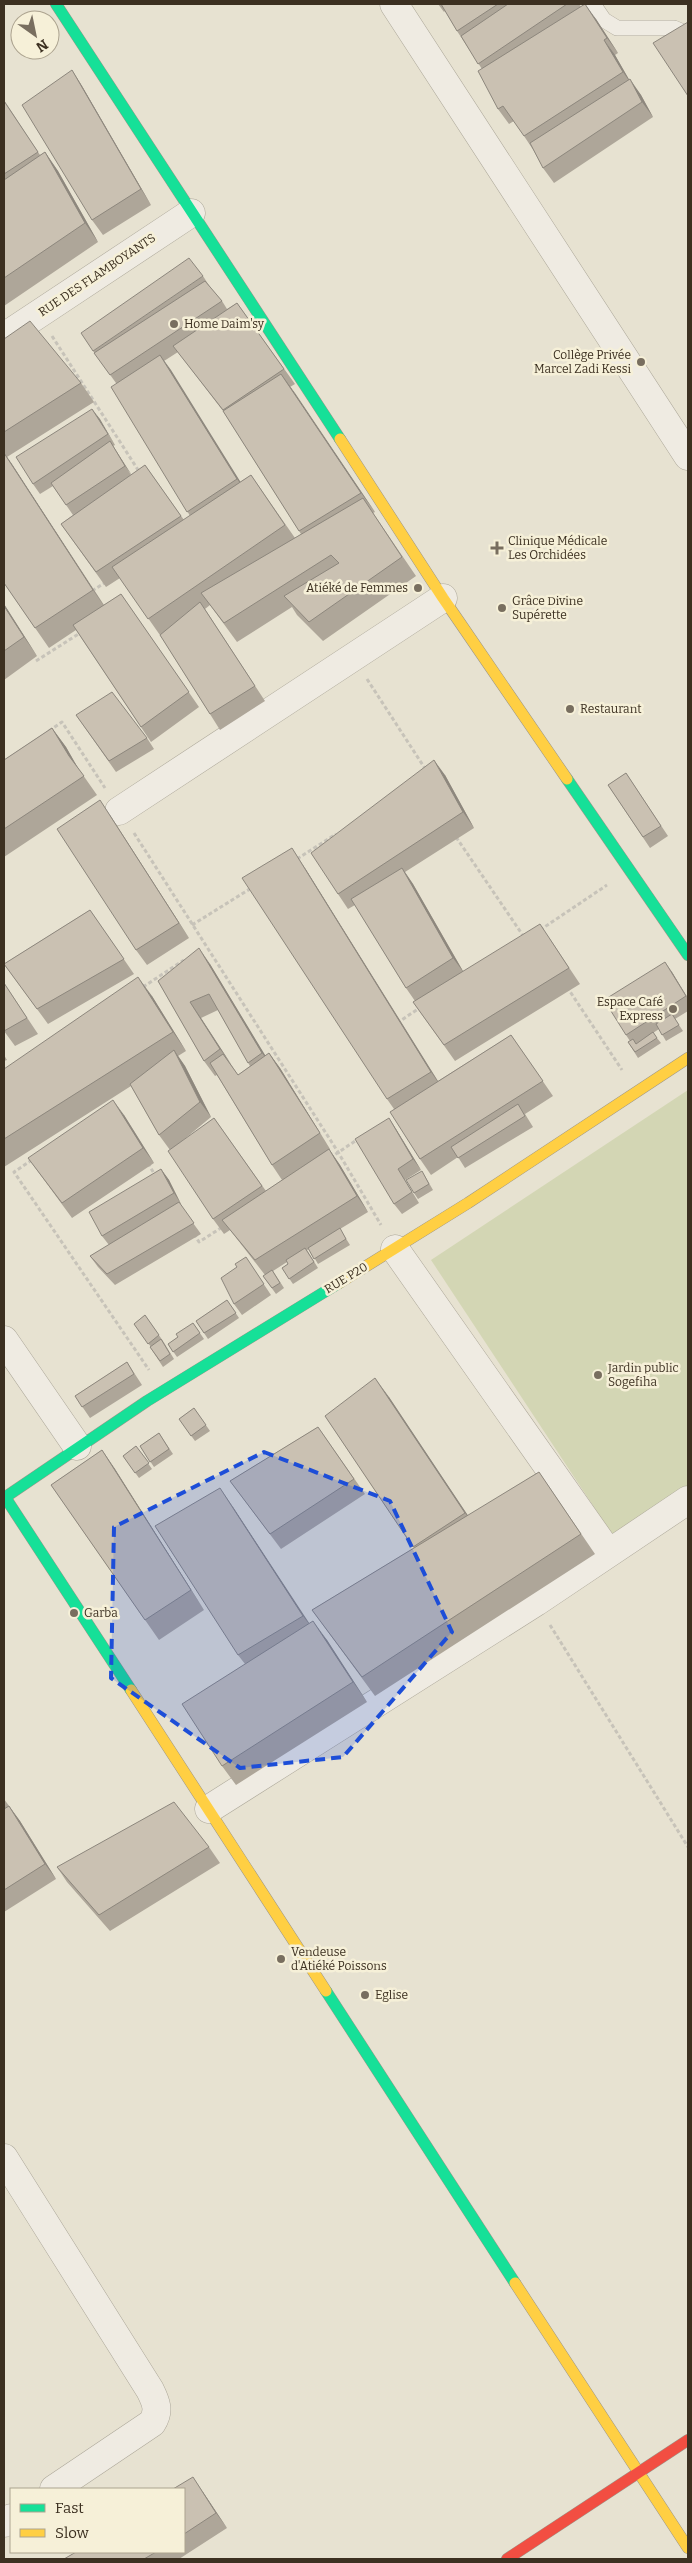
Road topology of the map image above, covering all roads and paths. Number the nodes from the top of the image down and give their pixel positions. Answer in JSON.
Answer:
{"nodes":[{"id":1,"x":56,"y":4,"type":"edge"},
{"id":2,"x":394,"y":4,"type":"edge"},
{"id":3,"x":593,"y":4,"type":"edge"},
{"id":4,"x":688,"y":34,"type":"edge"},
{"id":5,"x":190,"y":213,"type":"junction"},
{"id":6,"x":38,"y":314,"type":"junction"},
{"id":7,"x":4,"y":337,"type":"edge"},
{"id":8,"x":688,"y":456,"type":"edge"},
{"id":9,"x":143,"y":477,"type":"edge"},
{"id":10,"x":110,"y":580,"type":"edge"},
{"id":11,"x":86,"y":595,"type":"edge"},
{"id":12,"x":443,"y":598,"type":"junction"},
{"id":13,"x":85,"y":629,"type":"edge"},
{"id":14,"x":353,"y":658,"type":"junction"},
{"id":15,"x":36,"y":661,"type":"dead end"},
{"id":16,"x":48,"y":732,"type":"edge"},
{"id":17,"x":428,"y":772,"type":"edge"},
{"id":18,"x":119,"y":811,"type":"junction"},
{"id":19,"x":340,"y":831,"type":"edge"},
{"id":20,"x":460,"y":833,"type":"edge"},
{"id":21,"x":290,"y":864,"type":"edge"},
{"id":22,"x":630,"y":869,"type":"junction"},
{"id":23,"x":258,"y":884,"type":"edge"},
{"id":24,"x":192,"y":925,"type":"junction"},
{"id":25,"x":206,"y":946,"type":"junction"},
{"id":26,"x":198,"y":951,"type":"edge"},
{"id":27,"x":190,"y":956,"type":"edge"},
{"id":28,"x":688,"y":956,"type":"edge"},
{"id":29,"x":565,"y":984,"type":"edge"},
{"id":30,"x":141,"y":988,"type":"edge"},
{"id":31,"x":426,"y":1004,"type":"edge"},
{"id":32,"x":393,"y":1026,"type":"edge"},
{"id":33,"x":688,"y":1058,"type":"edge"},
{"id":34,"x":636,"y":1091,"type":"junction"},
{"id":35,"x":362,"y":1137,"type":"edge"},
{"id":36,"x":338,"y":1152,"type":"junction"},
{"id":37,"x":143,"y":1155,"type":"edge"},
{"id":38,"x":39,"y":1156,"type":"edge"},
{"id":39,"x":322,"y":1163,"type":"edge"},
{"id":40,"x":158,"y":1179,"type":"edge"},
{"id":41,"x":232,"y":1221,"type":"edge"},
{"id":42,"x":189,"y":1226,"type":"edge"},
{"id":43,"x":395,"y":1248,"type":"junction"},
{"id":44,"x":4,"y":1340,"type":"edge"},
{"id":45,"x":163,"y":1390,"type":"junction"},
{"id":46,"x":77,"y":1446,"type":"junction"},
{"id":47,"x":4,"y":1497,"type":"edge"},
{"id":48,"x":688,"y":1500,"type":"edge"},
{"id":49,"x":608,"y":1552,"type":"junction"},
{"id":50,"x":536,"y":1602,"type":"junction"},
{"id":51,"x":209,"y":1809,"type":"junction"},
{"id":52,"x":688,"y":1847,"type":"edge"},
{"id":53,"x":4,"y":2158,"type":"edge"},
{"id":54,"x":688,"y":2440,"type":"edge"},
{"id":55,"x":640,"y":2472,"type":"junction"},
{"id":56,"x":55,"y":2488,"type":"edge"},
{"id":57,"x":688,"y":2548,"type":"edge"},
{"id":58,"x":507,"y":2559,"type":"edge"}],
"edges":[{"from":1,"to":5,"type":"street"},
{"from":2,"to":8,"type":"street"},
{"from":3,"to":4,"type":"lane"},
{"from":5,"to":6,"type":"street","name":"RUE DES FLAMBOYANTS"},
{"from":5,"to":12,"type":"street"},
{"from":6,"to":7,"type":"street","name":"RUE DES FLAMBOYANTS"},
{"from":6,"to":9,"type":"path"},
{"from":10,"to":11,"type":"path"},
{"from":12,"to":14,"type":"street"},
{"from":12,"to":22,"type":"street"},
{"from":13,"to":15,"type":"path"},
{"from":14,"to":17,"type":"path"},
{"from":14,"to":18,"type":"street"},
{"from":16,"to":18,"type":"path"},
{"from":18,"to":24,"type":"path"},
{"from":19,"to":21,"type":"path"},
{"from":20,"to":22,"type":"path"},
{"from":22,"to":28,"type":"street"},
{"from":23,"to":24,"type":"path"},
{"from":24,"to":25,"type":"path"},
{"from":25,"to":26,"type":"path"},
{"from":25,"to":36,"type":"path"},
{"from":27,"to":30,"type":"path"},
{"from":29,"to":34,"type":"path"},
{"from":31,"to":32,"type":"path"},
{"from":33,"to":34,"type":"street","name":"RUE P20"},
{"from":34,"to":43,"type":"street","name":"RUE P20"},
{"from":35,"to":36,"type":"path"},
{"from":36,"to":39,"type":"path"},
{"from":36,"to":43,"type":"path"},
{"from":37,"to":40,"type":"path"},
{"from":38,"to":45,"type":"path"},
{"from":41,"to":42,"type":"path"},
{"from":43,"to":45,"type":"street","name":"RUE P20"},
{"from":43,"to":49,"type":"street"},
{"from":44,"to":46,"type":"street"},
{"from":45,"to":46,"type":"street","name":"RUE P20"},
{"from":46,"to":47,"type":"street","name":"RUE P20"},
{"from":47,"to":51,"type":"street"},
{"from":48,"to":49,"type":"street"},
{"from":49,"to":50,"type":"street"},
{"from":50,"to":51,"type":"street"},
{"from":50,"to":52,"type":"path"},
{"from":51,"to":55,"type":"street"},
{"from":53,"to":56,"type":"street"},
{"from":54,"to":55,"type":"street"},
{"from":55,"to":57,"type":"street"},
{"from":55,"to":58,"type":"street"}]}
